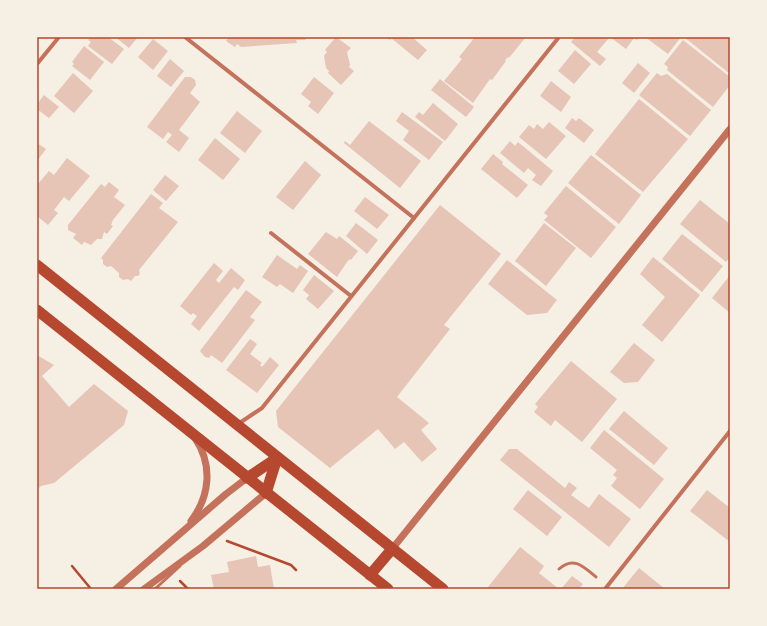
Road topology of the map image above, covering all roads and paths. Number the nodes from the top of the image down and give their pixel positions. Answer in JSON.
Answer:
{"nodes":[{"id":1,"x":59,"y":37,"type":"edge"},
{"id":2,"x":185,"y":37,"type":"edge"},
{"id":3,"x":559,"y":37,"type":"edge"},
{"id":4,"x":37,"y":64,"type":"edge"},
{"id":5,"x":730,"y":129,"type":"edge"},
{"id":6,"x":414,"y":218,"type":"junction"},
{"id":7,"x":271,"y":233,"type":"dead end"},
{"id":8,"x":37,"y":265,"type":"edge"},
{"id":9,"x":352,"y":296,"type":"junction"},
{"id":10,"x":37,"y":310,"type":"edge"},
{"id":11,"x":237,"y":425,"type":"junction"},
{"id":12,"x":730,"y":431,"type":"edge"},
{"id":13,"x":191,"y":434,"type":"junction"},
{"id":14,"x":277,"y":458,"type":"junction"},
{"id":15,"x":247,"y":478,"type":"junction"},
{"id":16,"x":266,"y":493,"type":"junction"},
{"id":17,"x":182,"y":532,"type":"junction"},
{"id":18,"x":225,"y":540,"type":"dead end"},
{"id":19,"x":202,"y":546,"type":"junction"},
{"id":20,"x":392,"y":548,"type":"junction"},
{"id":21,"x":72,"y":566,"type":"dead end"},
{"id":22,"x":559,"y":569,"type":"dead end"},
{"id":23,"x":296,"y":570,"type":"dead end"},
{"id":24,"x":134,"y":574,"type":"junction"},
{"id":25,"x":370,"y":575,"type":"junction"},
{"id":26,"x":596,"y":577,"type":"dead end"},
{"id":27,"x":180,"y":581,"type":"dead end"},
{"id":28,"x":91,"y":589,"type":"edge"},
{"id":29,"x":116,"y":589,"type":"edge"},
{"id":30,"x":119,"y":589,"type":"edge"},
{"id":31,"x":144,"y":589,"type":"edge"},
{"id":32,"x":155,"y":589,"type":"edge"},
{"id":33,"x":188,"y":589,"type":"edge"},
{"id":34,"x":388,"y":589,"type":"edge"},
{"id":35,"x":443,"y":589,"type":"edge"},
{"id":36,"x":605,"y":589,"type":"edge"}],
"edges":[{"from":1,"to":4,"type":"street"},
{"from":2,"to":6,"type":"street"},
{"from":3,"to":6,"type":"street"},
{"from":5,"to":20,"type":"street"},
{"from":6,"to":9,"type":"street"},
{"from":7,"to":9,"type":"street"},
{"from":8,"to":11,"type":"highway"},
{"from":9,"to":11,"type":"street"},
{"from":10,"to":13,"type":"highway"},
{"from":11,"to":14,"type":"highway"},
{"from":12,"to":36,"type":"street"},
{"from":13,"to":15,"type":"highway"},
{"from":13,"to":17,"type":"street"},
{"from":14,"to":15,"type":"highway"},
{"from":14,"to":16,"type":"highway"},
{"from":14,"to":20,"type":"highway"},
{"from":15,"to":16,"type":"highway"},
{"from":15,"to":17,"type":"street"},
{"from":16,"to":19,"type":"street"},
{"from":16,"to":25,"type":"highway"},
{"from":17,"to":24,"type":"street"},
{"from":18,"to":23,"type":"path"},
{"from":19,"to":31,"type":"street"},
{"from":19,"to":32,"type":"lane"},
{"from":20,"to":25,"type":"highway"},
{"from":20,"to":35,"type":"highway"},
{"from":21,"to":28,"type":"path"},
{"from":22,"to":26,"type":"lane"},
{"from":24,"to":29,"type":"street"},
{"from":24,"to":30,"type":"street"},
{"from":25,"to":34,"type":"highway"},
{"from":27,"to":33,"type":"path"}]}
